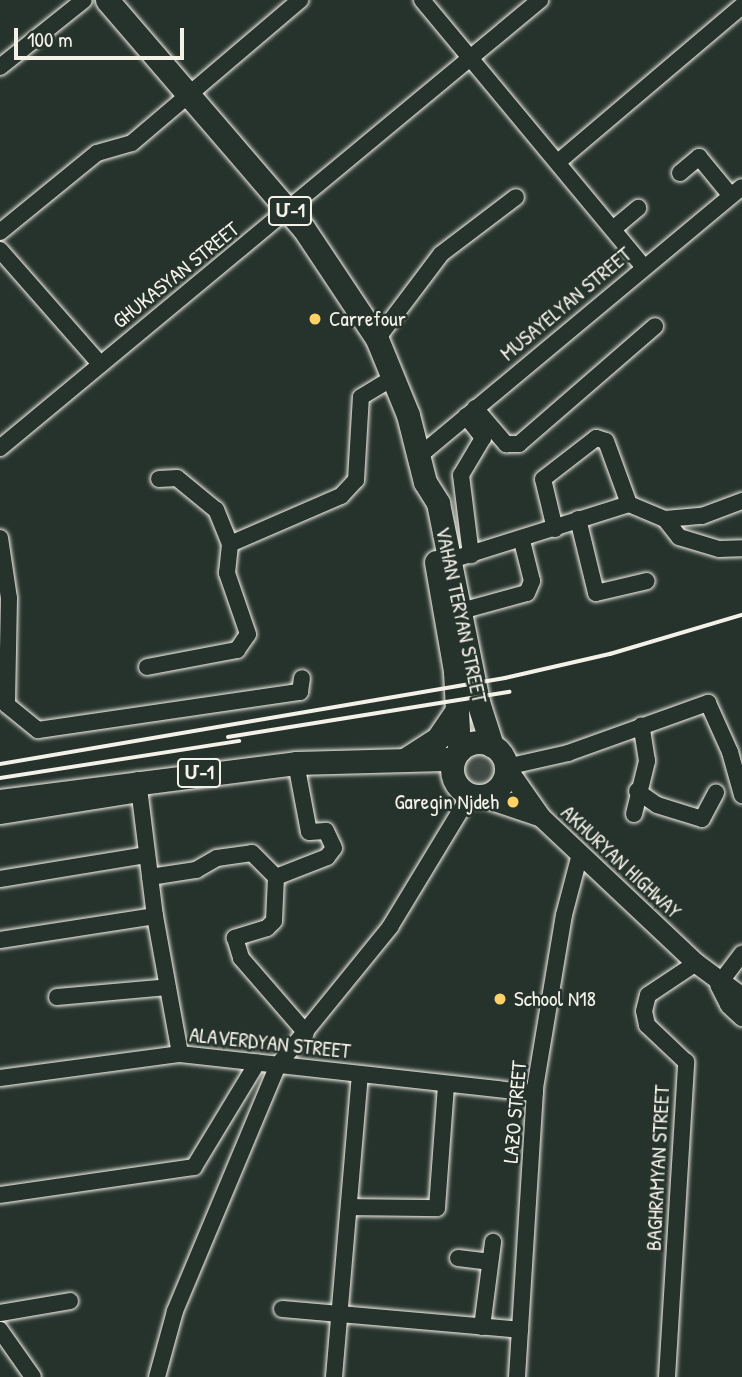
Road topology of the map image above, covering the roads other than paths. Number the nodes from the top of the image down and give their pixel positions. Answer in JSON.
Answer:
{"nodes":[{"id":1,"x":84,"y":0,"type":"edge"},
{"id":2,"x":107,"y":0,"type":"edge"},
{"id":3,"x":300,"y":0,"type":"edge"},
{"id":4,"x":422,"y":0,"type":"edge"},
{"id":5,"x":540,"y":0,"type":"edge"},
{"id":6,"x":742,"y":6,"type":"edge"},
{"id":7,"x":471,"y":58,"type":"junction"},
{"id":8,"x":0,"y":67,"type":"edge"},
{"id":9,"x":188,"y":94,"type":"junction"},
{"id":10,"x":558,"y":162,"type":"junction"},
{"id":11,"x":680,"y":173,"type":"dead end"},
{"id":12,"x":737,"y":191,"type":"edge"},
{"id":13,"x":516,"y":197,"type":"dead end"},
{"id":14,"x":638,"y":208,"type":"dead end"},
{"id":15,"x":289,"y":210,"type":"junction"},
{"id":16,"x":613,"y":229,"type":"junction"},
{"id":17,"x":0,"y":232,"type":"edge"},
{"id":18,"x":0,"y":250,"type":"edge"},
{"id":19,"x":644,"y":267,"type":"junction"},
{"id":20,"x":655,"y":326,"type":"dead end"},
{"id":21,"x":377,"y":339,"type":"junction"},
{"id":22,"x":100,"y":364,"type":"junction"},
{"id":23,"x":393,"y":378,"type":"junction"},
{"id":24,"x":471,"y":412,"type":"junction"},
{"id":25,"x":0,"y":448,"type":"edge"},
{"id":26,"x":419,"y":456,"type":"junction"},
{"id":27,"x":159,"y":479,"type":"dead end"},
{"id":28,"x":427,"y":486,"type":"junction"},
{"id":29,"x":742,"y":501,"type":"edge"},
{"id":30,"x":629,"y":504,"type":"junction"},
{"id":31,"x":578,"y":519,"type":"junction"},
{"id":32,"x":665,"y":519,"type":"junction"},
{"id":33,"x":555,"y":529,"type":"junction"},
{"id":34,"x":0,"y":538,"type":"edge"},
{"id":35,"x":522,"y":541,"type":"junction"},
{"id":36,"x":230,"y":544,"type":"junction"},
{"id":37,"x":742,"y":548,"type":"edge"},
{"id":38,"x":461,"y":557,"type":"junction"},
{"id":39,"x":648,"y":581,"type":"dead end"},
{"id":40,"x":461,"y":611,"type":"junction"},
{"id":41,"x":147,"y":667,"type":"dead end"},
{"id":42,"x":302,"y":678,"type":"dead end"},
{"id":43,"x":4,"y":706,"type":"edge"},
{"id":44,"x":457,"y":710,"type":"junction"},
{"id":45,"x":641,"y":725,"type":"junction"},
{"id":46,"x":492,"y":746,"type":"junction"},
{"id":47,"x":457,"y":755,"type":"junction"},
{"id":48,"x":400,"y":762,"type":"junction"},
{"id":49,"x":296,"y":763,"type":"junction"},
{"id":50,"x":506,"y":767,"type":"junction"},
{"id":51,"x":138,"y":787,"type":"junction"},
{"id":52,"x":637,"y":791,"type":"junction"},
{"id":53,"x":716,"y":793,"type":"dead end"},
{"id":54,"x":471,"y":794,"type":"junction"},
{"id":55,"x":742,"y":795,"type":"edge"},
{"id":56,"x":0,"y":801,"type":"edge"},
{"id":57,"x":634,"y":814,"type":"dead end"},
{"id":58,"x":0,"y":816,"type":"edge"},
{"id":59,"x":541,"y":817,"type":"junction"},
{"id":60,"x":580,"y":854,"type":"junction"},
{"id":61,"x":146,"y":855,"type":"junction"},
{"id":62,"x":150,"y":877,"type":"junction"},
{"id":63,"x":276,"y":877,"type":"junction"},
{"id":64,"x":0,"y":879,"type":"edge"},
{"id":65,"x":155,"y":916,"type":"junction"},
{"id":66,"x":0,"y":940,"type":"edge"},
{"id":67,"x":742,"y":954,"type":"edge"},
{"id":68,"x":696,"y":963,"type":"junction"},
{"id":69,"x":719,"y":984,"type":"junction"},
{"id":70,"x":168,"y":988,"type":"junction"},
{"id":71,"x":57,"y":996,"type":"dead end"},
{"id":72,"x":742,"y":997,"type":"edge"},
{"id":73,"x":742,"y":1016,"type":"edge"},
{"id":74,"x":306,"y":1032,"type":"junction"},
{"id":75,"x":180,"y":1054,"type":"junction"},
{"id":76,"x":257,"y":1063,"type":"junction"},
{"id":77,"x":278,"y":1065,"type":"junction"},
{"id":78,"x":360,"y":1074,"type":"junction"},
{"id":79,"x":0,"y":1078,"type":"edge"},
{"id":80,"x":446,"y":1084,"type":"junction"},
{"id":81,"x":535,"y":1093,"type":"junction"},
{"id":82,"x":0,"y":1195,"type":"edge"},
{"id":83,"x":350,"y":1207,"type":"junction"},
{"id":84,"x":493,"y":1242,"type":"dead end"},
{"id":85,"x":458,"y":1258,"type":"dead end"},
{"id":86,"x":489,"y":1262,"type":"junction"},
{"id":87,"x":70,"y":1301,"type":"dead end"},
{"id":88,"x":282,"y":1309,"type":"dead end"},
{"id":89,"x":0,"y":1313,"type":"edge"},
{"id":90,"x":339,"y":1315,"type":"junction"},
{"id":91,"x":482,"y":1327,"type":"junction"},
{"id":92,"x":0,"y":1330,"type":"edge"},
{"id":93,"x":520,"y":1330,"type":"junction"},
{"id":94,"x":23,"y":1375,"type":"edge"},
{"id":95,"x":157,"y":1377,"type":"edge"},
{"id":96,"x":334,"y":1377,"type":"edge"},
{"id":97,"x":517,"y":1377,"type":"edge"},
{"id":98,"x":667,"y":1377,"type":"edge"}],
"edges":[{"from":1,"to":8,"type":"street"},
{"from":2,"to":9,"type":"highway","name":"VAHAN TERYAN STREET","number":"Մ-1"},
{"from":3,"to":9,"type":"street"},
{"from":4,"to":7,"type":"street"},
{"from":5,"to":7,"type":"street","name":"GHUKASYAN STREET"},
{"from":6,"to":10,"type":"street"},
{"from":7,"to":10,"type":"street"},
{"from":7,"to":15,"type":"street","name":"GHUKASYAN STREET"},
{"from":9,"to":15,"type":"highway","name":"VAHAN TERYAN STREET","number":"Մ-1"},
{"from":9,"to":17,"type":"street"},
{"from":10,"to":16,"type":"street"},
{"from":11,"to":12,"type":"street"},
{"from":12,"to":19,"type":"street","name":"MUSAYELYAN STREET"},
{"from":13,"to":21,"type":"street"},
{"from":14,"to":16,"type":"street"},
{"from":15,"to":21,"type":"highway","name":"VAHAN TERYAN STREET","number":"Մ-1"},
{"from":15,"to":22,"type":"street","name":"GHUKASYAN STREET"},
{"from":16,"to":19,"type":"street"},
{"from":18,"to":22,"type":"street"},
{"from":19,"to":24,"type":"street","name":"MUSAYELYAN STREET"},
{"from":20,"to":24,"type":"street"},
{"from":21,"to":23,"type":"highway","name":"VAHAN TERYAN STREET","number":"Մ-1"},
{"from":22,"to":25,"type":"street","name":"GHUKASYAN STREET"},
{"from":23,"to":26,"type":"highway","name":"VAHAN TERYAN STREET","number":"Մ-1"},
{"from":23,"to":36,"type":"street"},
{"from":24,"to":26,"type":"street","name":"MUSAYELYAN STREET"},
{"from":24,"to":38,"type":"street"},
{"from":26,"to":28,"type":"highway","name":"VAHAN TERYAN STREET","number":"Մ-1"},
{"from":27,"to":36,"type":"street"},
{"from":28,"to":38,"type":"highway","name":"VAHAN TERYAN STREET","number":"Մ-1"},
{"from":28,"to":44,"type":"highway","name":"VAHAN TERYAN STREET","number":"Մ-1"},
{"from":29,"to":32,"type":"street"},
{"from":30,"to":31,"type":"street"},
{"from":30,"to":32,"type":"street"},
{"from":30,"to":33,"type":"street"},
{"from":31,"to":33,"type":"street"},
{"from":31,"to":39,"type":"street"},
{"from":32,"to":37,"type":"street"},
{"from":33,"to":35,"type":"street"},
{"from":34,"to":43,"type":"street"},
{"from":35,"to":38,"type":"street"},
{"from":35,"to":40,"type":"street"},
{"from":36,"to":41,"type":"street"},
{"from":38,"to":40,"type":"highway","name":"VAHAN TERYAN STREET","number":"Մ-1"},
{"from":40,"to":46,"type":"highway","name":"VAHAN TERYAN STREET","number":"Մ-1"},
{"from":42,"to":43,"type":"street"},
{"from":44,"to":47,"type":"highway","name":"VAHAN TERYAN STREET","number":"Մ-1"},
{"from":44,"to":48,"type":"highway"},
{"from":45,"to":50,"type":"street"},
{"from":45,"to":52,"type":"street"},
{"from":45,"to":55,"type":"street"},
{"from":46,"to":47,"type":"highway"},
{"from":46,"to":50,"type":"highway"},
{"from":47,"to":48,"type":"highway","number":"Մ-1"},
{"from":47,"to":54,"type":"highway"},
{"from":48,"to":49,"type":"highway","number":"Մ-1"},
{"from":48,"to":54,"type":"highway","number":"Մ-1"},
{"from":49,"to":51,"type":"highway","number":"Մ-1"},
{"from":49,"to":63,"type":"street"},
{"from":50,"to":54,"type":"highway"},
{"from":50,"to":59,"type":"main road"},
{"from":51,"to":56,"type":"highway","number":"Մ-1"},
{"from":51,"to":58,"type":"street"},
{"from":51,"to":61,"type":"street"},
{"from":52,"to":53,"type":"street"},
{"from":52,"to":57,"type":"street"},
{"from":54,"to":59,"type":"main road","name":"AKHURYAN HIGHWAY"},
{"from":54,"to":74,"type":"street"},
{"from":59,"to":60,"type":"main road","name":"AKHURYAN HIGHWAY"},
{"from":60,"to":68,"type":"main road","name":"AKHURYAN HIGHWAY"},
{"from":60,"to":81,"type":"street","name":"LAZO STREET"},
{"from":61,"to":62,"type":"street"},
{"from":61,"to":64,"type":"street"},
{"from":62,"to":63,"type":"street"},
{"from":62,"to":65,"type":"street"},
{"from":63,"to":74,"type":"street"},
{"from":65,"to":66,"type":"street"},
{"from":65,"to":70,"type":"street"},
{"from":67,"to":69,"type":"street"},
{"from":68,"to":69,"type":"main road","name":"AKHURYAN HIGHWAY"},
{"from":68,"to":98,"type":"street","name":"BAGHRAMYAN STREET"},
{"from":69,"to":72,"type":"main road","name":"AKHURYAN HIGHWAY"},
{"from":69,"to":73,"type":"main road","name":"AKHURYAN HIGHWAY"},
{"from":70,"to":71,"type":"street"},
{"from":70,"to":75,"type":"street"},
{"from":74,"to":77,"type":"street"},
{"from":75,"to":76,"type":"street","name":"ALAVERDYAN STREET"},
{"from":75,"to":79,"type":"street","name":"ALAVERDYAN STREET"},
{"from":76,"to":77,"type":"street","name":"ALAVERDYAN STREET"},
{"from":76,"to":82,"type":"street"},
{"from":77,"to":78,"type":"street","name":"ALAVERDYAN STREET"},
{"from":77,"to":95,"type":"street"},
{"from":78,"to":80,"type":"street","name":"ALAVERDYAN STREET"},
{"from":78,"to":83,"type":"street"},
{"from":80,"to":81,"type":"street","name":"ALAVERDYAN STREET"},
{"from":80,"to":83,"type":"street"},
{"from":81,"to":93,"type":"street","name":"LAZO STREET"},
{"from":83,"to":90,"type":"street"},
{"from":84,"to":86,"type":"street"},
{"from":85,"to":86,"type":"street"},
{"from":86,"to":91,"type":"street"},
{"from":87,"to":89,"type":"street"},
{"from":88,"to":90,"type":"street"},
{"from":90,"to":91,"type":"street"},
{"from":90,"to":96,"type":"street"},
{"from":91,"to":93,"type":"street"},
{"from":92,"to":94,"type":"street"},
{"from":93,"to":97,"type":"street","name":"LAZO STREET"}]}
